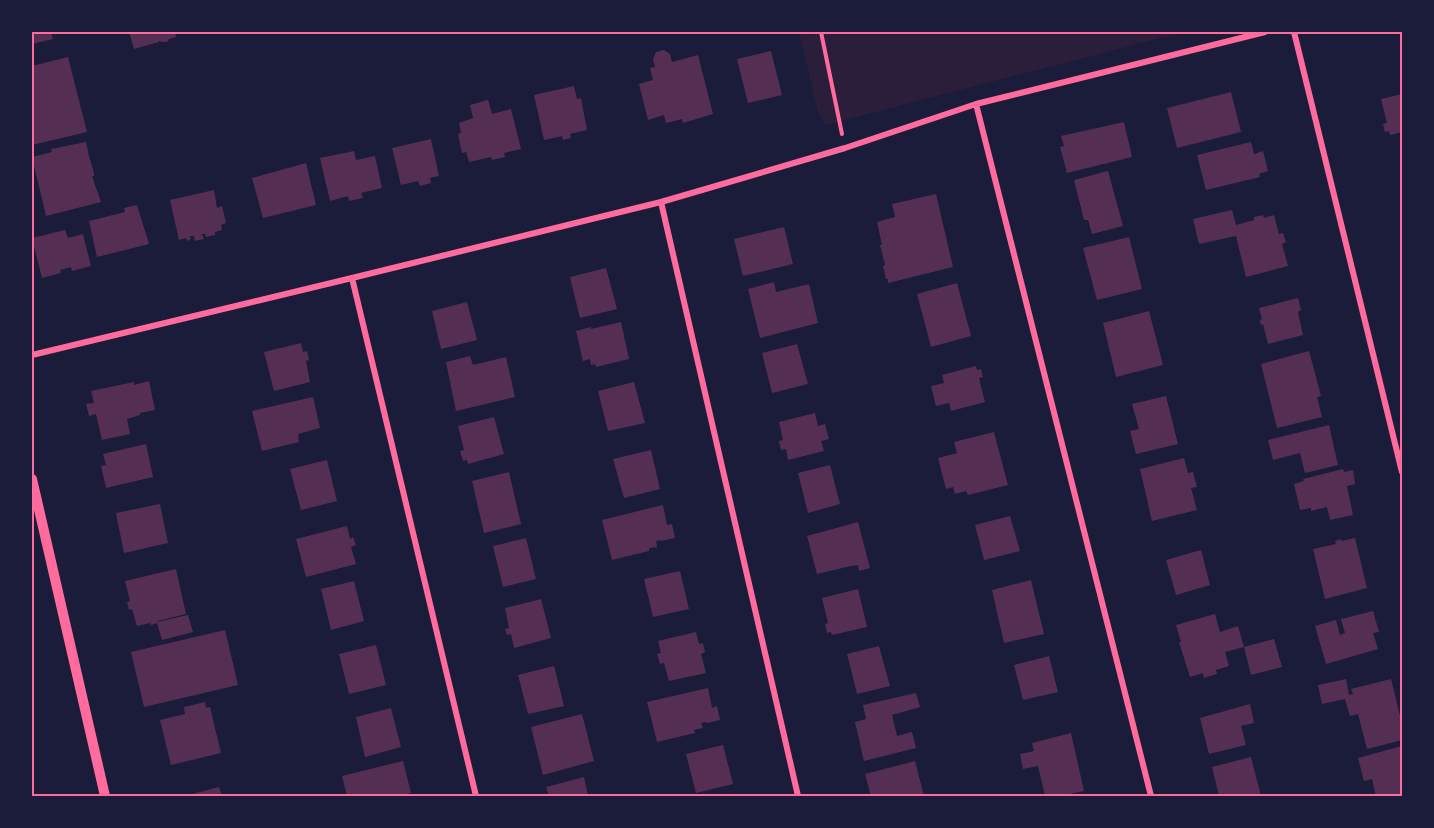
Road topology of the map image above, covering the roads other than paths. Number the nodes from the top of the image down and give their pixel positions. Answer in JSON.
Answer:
{"nodes":[{"id":1,"x":1265,"y":32,"type":"edge"},
{"id":2,"x":1294,"y":32,"type":"edge"},
{"id":3,"x":976,"y":104,"type":"junction"},
{"id":4,"x":661,"y":201,"type":"junction"},
{"id":5,"x":352,"y":278,"type":"junction"},
{"id":6,"x":32,"y":355,"type":"edge"},
{"id":7,"x":1402,"y":472,"type":"edge"},
{"id":8,"x":32,"y":479,"type":"edge"},
{"id":9,"x":105,"y":796,"type":"edge"},
{"id":10,"x":476,"y":796,"type":"edge"},
{"id":11,"x":798,"y":796,"type":"edge"},
{"id":12,"x":1150,"y":796,"type":"edge"}],
"edges":[{"from":1,"to":3,"type":"street"},
{"from":2,"to":7,"type":"street"},
{"from":3,"to":4,"type":"street"},
{"from":3,"to":12,"type":"street"},
{"from":4,"to":5,"type":"street"},
{"from":4,"to":11,"type":"street"},
{"from":5,"to":6,"type":"street"},
{"from":5,"to":10,"type":"street"},
{"from":8,"to":9,"type":"street"}]}
